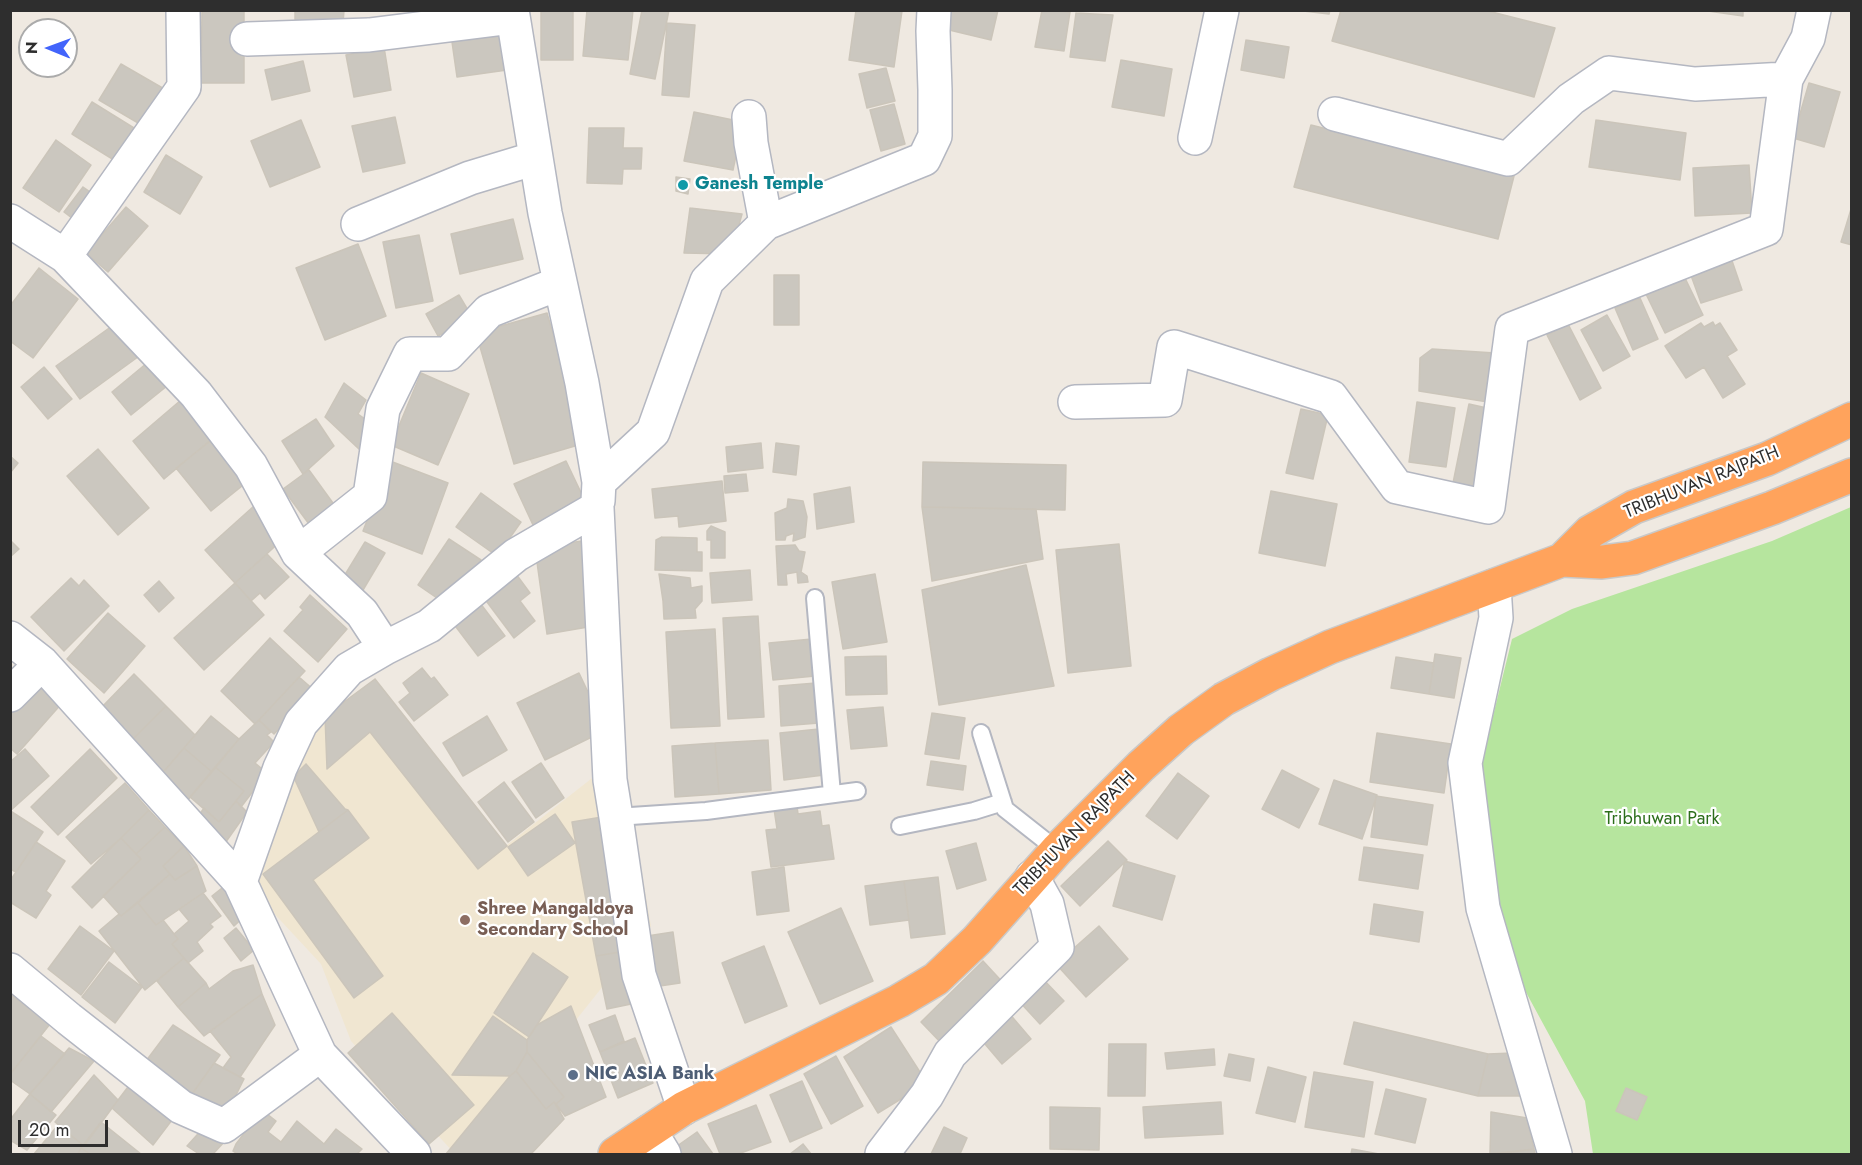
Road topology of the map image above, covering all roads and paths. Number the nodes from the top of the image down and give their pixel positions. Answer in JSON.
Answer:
{"nodes":[{"id":1,"x":183,"y":10,"type":"edge"},
{"id":2,"x":934,"y":10,"type":"edge"},
{"id":3,"x":1222,"y":10,"type":"edge"},
{"id":4,"x":1814,"y":10,"type":"edge"},
{"id":5,"x":512,"y":14,"type":"edge"},
{"id":6,"x":247,"y":39,"type":"dead end"},
{"id":7,"x":1786,"y":80,"type":"junction"},
{"id":8,"x":1335,"y":114,"type":"dead end"},
{"id":9,"x":749,"y":117,"type":"dead end"},
{"id":10,"x":1196,"y":138,"type":"dead end"},
{"id":11,"x":536,"y":158,"type":"junction"},
{"id":12,"x":10,"y":221,"type":"edge"},
{"id":13,"x":766,"y":223,"type":"junction"},
{"id":14,"x":358,"y":224,"type":"dead end"},
{"id":15,"x":65,"y":256,"type":"junction"},
{"id":16,"x":560,"y":283,"type":"junction"},
{"id":17,"x":1075,"y":402,"type":"dead end"},
{"id":18,"x":1851,"y":419,"type":"edge"},
{"id":19,"x":1851,"y":475,"type":"edge"},
{"id":20,"x":598,"y":495,"type":"junction"},
{"id":21,"x":298,"y":553,"type":"junction"},
{"id":22,"x":1562,"y":560,"type":"junction"},
{"id":23,"x":1494,"y":586,"type":"junction"},
{"id":24,"x":815,"y":598,"type":"dead end"},
{"id":25,"x":10,"y":638,"type":"edge"},
{"id":26,"x":385,"y":648,"type":"junction"},
{"id":27,"x":42,"y":663,"type":"junction"},
{"id":28,"x":10,"y":695,"type":"edge"},
{"id":29,"x":981,"y":733,"type":"dead end"},
{"id":30,"x":857,"y":791,"type":"dead end"},
{"id":31,"x":832,"y":794,"type":"junction"},
{"id":32,"x":1003,"y":802,"type":"junction"},
{"id":33,"x":616,"y":817,"type":"junction"},
{"id":34,"x":900,"y":826,"type":"dead end"},
{"id":35,"x":1057,"y":850,"type":"junction"},
{"id":36,"x":1032,"y":877,"type":"junction"},
{"id":37,"x":240,"y":882,"type":"junction"},
{"id":38,"x":10,"y":970,"type":"edge"},
{"id":39,"x":320,"y":1055,"type":"junction"},
{"id":40,"x":684,"y":1108,"type":"junction"},
{"id":41,"x":657,"y":1143,"type":"edge"},
{"id":42,"x":414,"y":1155,"type":"edge"},
{"id":43,"x":615,"y":1155,"type":"edge"},
{"id":44,"x":882,"y":1155,"type":"edge"},
{"id":45,"x":1555,"y":1155,"type":"edge"}],
"edges":[{"from":1,"to":15,"type":"street"},
{"from":2,"to":13,"type":"street"},
{"from":3,"to":10,"type":"street"},
{"from":4,"to":7,"type":"street"},
{"from":5,"to":6,"type":"street"},
{"from":5,"to":11,"type":"street"},
{"from":7,"to":8,"type":"street"},
{"from":7,"to":17,"type":"street"},
{"from":9,"to":13,"type":"street"},
{"from":11,"to":14,"type":"street"},
{"from":11,"to":16,"type":"street"},
{"from":12,"to":15,"type":"street"},
{"from":13,"to":20,"type":"street"},
{"from":15,"to":21,"type":"street"},
{"from":16,"to":20,"type":"street"},
{"from":16,"to":21,"type":"street"},
{"from":18,"to":22,"type":"highway","name":"TRIBHUVAN RAJPATH"},
{"from":19,"to":22,"type":"highway","name":"TRIBHUVAN RAJPATH"},
{"from":20,"to":26,"type":"street"},
{"from":20,"to":33,"type":"street"},
{"from":21,"to":26,"type":"street"},
{"from":22,"to":23,"type":"highway","name":"TRIBHUVAN RAJPATH"},
{"from":23,"to":35,"type":"highway","name":"TRIBHUVAN RAJPATH"},
{"from":23,"to":45,"type":"street"},
{"from":24,"to":31,"type":"lane"},
{"from":25,"to":27,"type":"street"},
{"from":26,"to":37,"type":"street"},
{"from":27,"to":28,"type":"street"},
{"from":27,"to":37,"type":"street"},
{"from":29,"to":32,"type":"lane"},
{"from":30,"to":31,"type":"lane"},
{"from":31,"to":33,"type":"lane"},
{"from":32,"to":34,"type":"lane"},
{"from":32,"to":35,"type":"lane"},
{"from":33,"to":40,"type":"street"},
{"from":35,"to":36,"type":"highway","name":"TRIBHUVAN RAJPATH"},
{"from":36,"to":40,"type":"highway","name":"TRIBHUVAN RAJPATH"},
{"from":36,"to":44,"type":"street"},
{"from":37,"to":39,"type":"street"},
{"from":38,"to":39,"type":"street"},
{"from":39,"to":42,"type":"street"},
{"from":40,"to":41,"type":"highway","name":"TRIBHUVAN RAJPATH"},
{"from":41,"to":43,"type":"highway","name":"TRIBHUVAN RAJPATH"}]}
